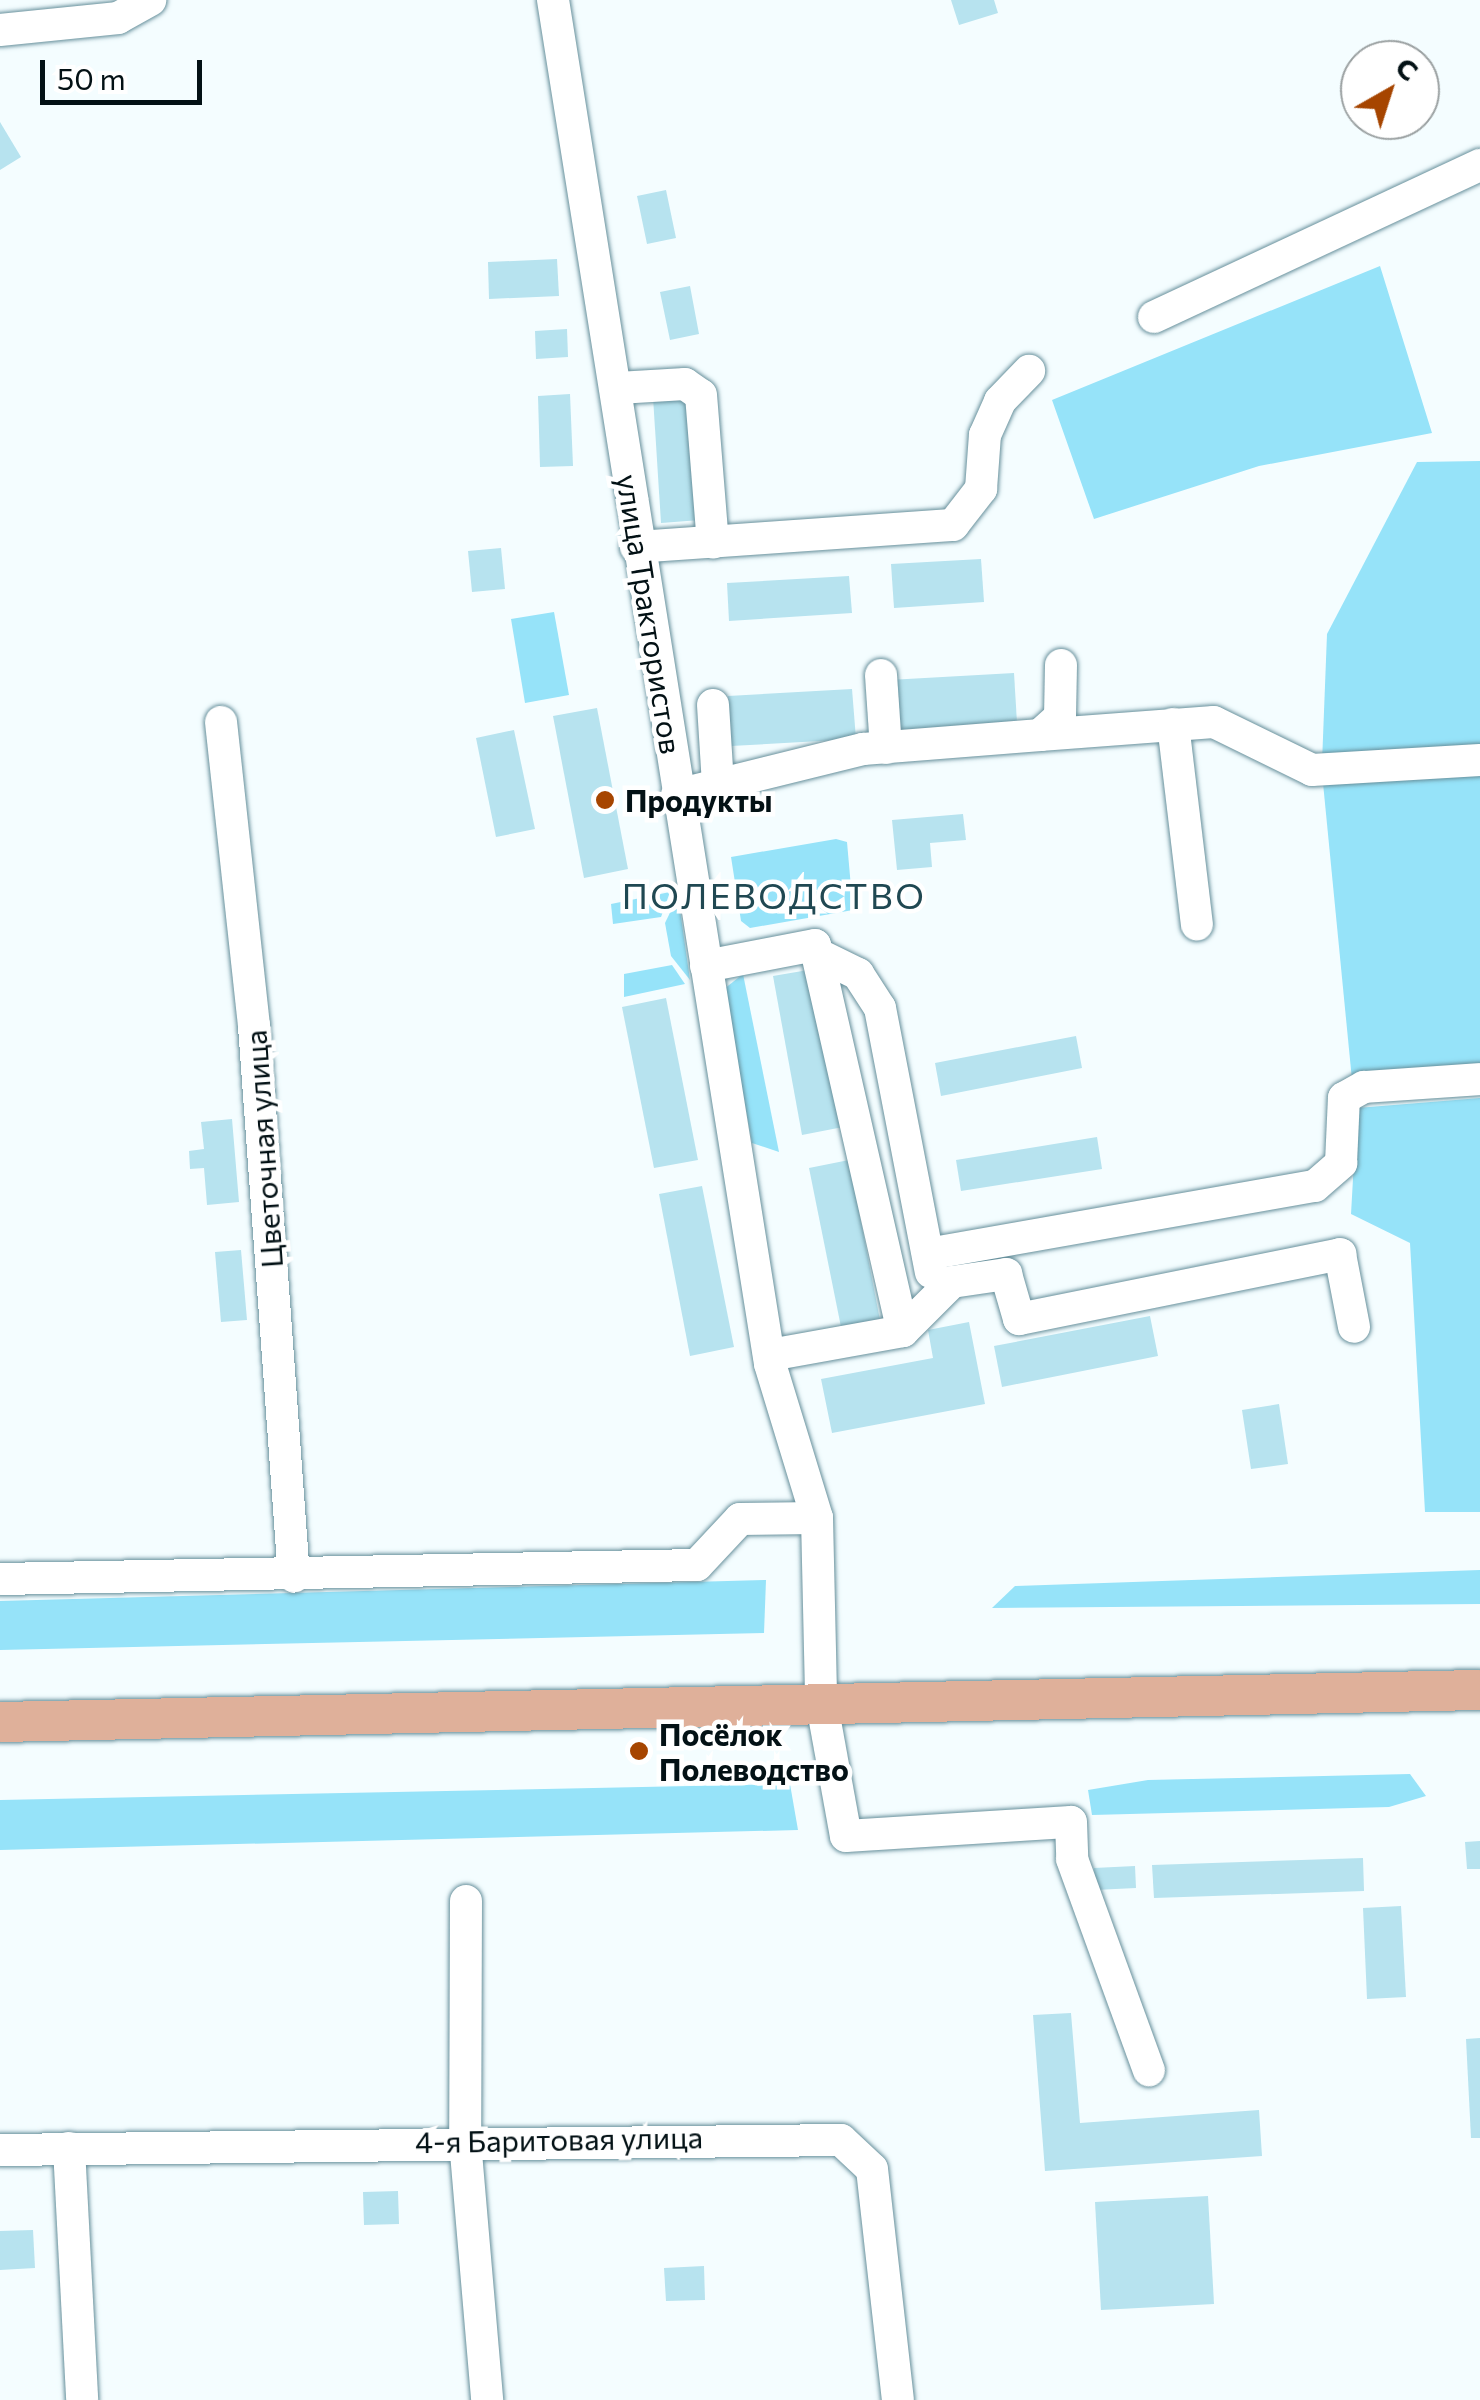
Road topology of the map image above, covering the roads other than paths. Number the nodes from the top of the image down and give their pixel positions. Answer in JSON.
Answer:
{"nodes":[{"id":1,"x":150,"y":0,"type":"edge"},
{"id":2,"x":553,"y":0,"type":"edge"},
{"id":3,"x":0,"y":30,"type":"edge"},
{"id":4,"x":1480,"y":166,"type":"edge"},
{"id":5,"x":1154,"y":317,"type":"dead end"},
{"id":6,"x":1029,"y":371,"type":"dead end"},
{"id":7,"x":618,"y":388,"type":"junction"},
{"id":8,"x":712,"y":543,"type":"junction"},
{"id":9,"x":636,"y":546,"type":"junction"},
{"id":10,"x":1061,"y":665,"type":"dead end"},
{"id":11,"x":881,"y":675,"type":"dead end"},
{"id":12,"x":713,"y":705,"type":"dead end"},
{"id":13,"x":220,"y":722,"type":"dead end"},
{"id":14,"x":1173,"y":724,"type":"junction"},
{"id":15,"x":1040,"y":736,"type":"junction"},
{"id":16,"x":886,"y":748,"type":"junction"},
{"id":17,"x":1480,"y":760,"type":"edge"},
{"id":18,"x":718,"y":784,"type":"junction"},
{"id":19,"x":677,"y":795,"type":"junction"},
{"id":20,"x":1197,"y":925,"type":"dead end"},
{"id":21,"x":817,"y":954,"type":"junction"},
{"id":22,"x":706,"y":966,"type":"junction"},
{"id":23,"x":1480,"y":1079,"type":"edge"},
{"id":24,"x":928,"y":1254,"type":"junction"},
{"id":25,"x":944,"y":1290,"type":"junction"},
{"id":26,"x":1354,"y":1328,"type":"dead end"},
{"id":27,"x":904,"y":1331,"type":"junction"},
{"id":28,"x":768,"y":1355,"type":"junction"},
{"id":29,"x":818,"y":1518,"type":"junction"},
{"id":30,"x":294,"y":1577,"type":"junction"},
{"id":31,"x":0,"y":1579,"type":"edge"},
{"id":32,"x":1480,"y":1690,"type":"edge"},
{"id":33,"x":822,"y":1699,"type":"junction"},
{"id":34,"x":0,"y":1722,"type":"edge"},
{"id":35,"x":466,"y":1901,"type":"dead end"},
{"id":36,"x":1149,"y":2070,"type":"dead end"},
{"id":37,"x":465,"y":2141,"type":"junction"},
{"id":38,"x":69,"y":2148,"type":"junction"},
{"id":39,"x":0,"y":2150,"type":"edge"},
{"id":40,"x":82,"y":2400,"type":"edge"},
{"id":41,"x":488,"y":2400,"type":"edge"},
{"id":42,"x":898,"y":2400,"type":"edge"}],
"edges":[{"from":1,"to":3,"type":"street"},
{"from":2,"to":7,"type":"street","name":"улица Трактористов"},
{"from":4,"to":5,"type":"street"},
{"from":6,"to":8,"type":"street"},
{"from":7,"to":8,"type":"street"},
{"from":7,"to":9,"type":"street","name":"улица Трактористов"},
{"from":8,"to":9,"type":"street"},
{"from":9,"to":19,"type":"street","name":"улица Трактористов"},
{"from":10,"to":15,"type":"street"},
{"from":11,"to":16,"type":"street"},
{"from":12,"to":18,"type":"street"},
{"from":13,"to":30,"type":"street","name":"Цветочная улица"},
{"from":14,"to":15,"type":"street"},
{"from":14,"to":17,"type":"street"},
{"from":14,"to":20,"type":"street"},
{"from":15,"to":16,"type":"street"},
{"from":16,"to":18,"type":"street"},
{"from":18,"to":19,"type":"street"},
{"from":19,"to":22,"type":"street","name":"улица Трактористов"},
{"from":21,"to":22,"type":"street"},
{"from":21,"to":24,"type":"street"},
{"from":21,"to":27,"type":"street"},
{"from":22,"to":28,"type":"street","name":"улица Трактористов"},
{"from":23,"to":24,"type":"street"},
{"from":24,"to":25,"type":"street"},
{"from":25,"to":26,"type":"street"},
{"from":25,"to":27,"type":"street"},
{"from":27,"to":28,"type":"street"},
{"from":28,"to":29,"type":"street","name":"улица Трактористов"},
{"from":29,"to":30,"type":"street"},
{"from":29,"to":33,"type":"street","name":"улица Трактористов"},
{"from":30,"to":31,"type":"street"},
{"from":32,"to":33,"type":"main road"},
{"from":33,"to":34,"type":"main road"},
{"from":33,"to":36,"type":"street","name":"улица Трактористов"},
{"from":35,"to":37,"type":"street"},
{"from":37,"to":38,"type":"street","name":"4-я Баритовая улица"},
{"from":37,"to":41,"type":"street"},
{"from":37,"to":42,"type":"street","name":"4-я Баритовая улица"},
{"from":38,"to":39,"type":"street","name":"4-я Баритовая улица"},
{"from":38,"to":40,"type":"street"}]}
